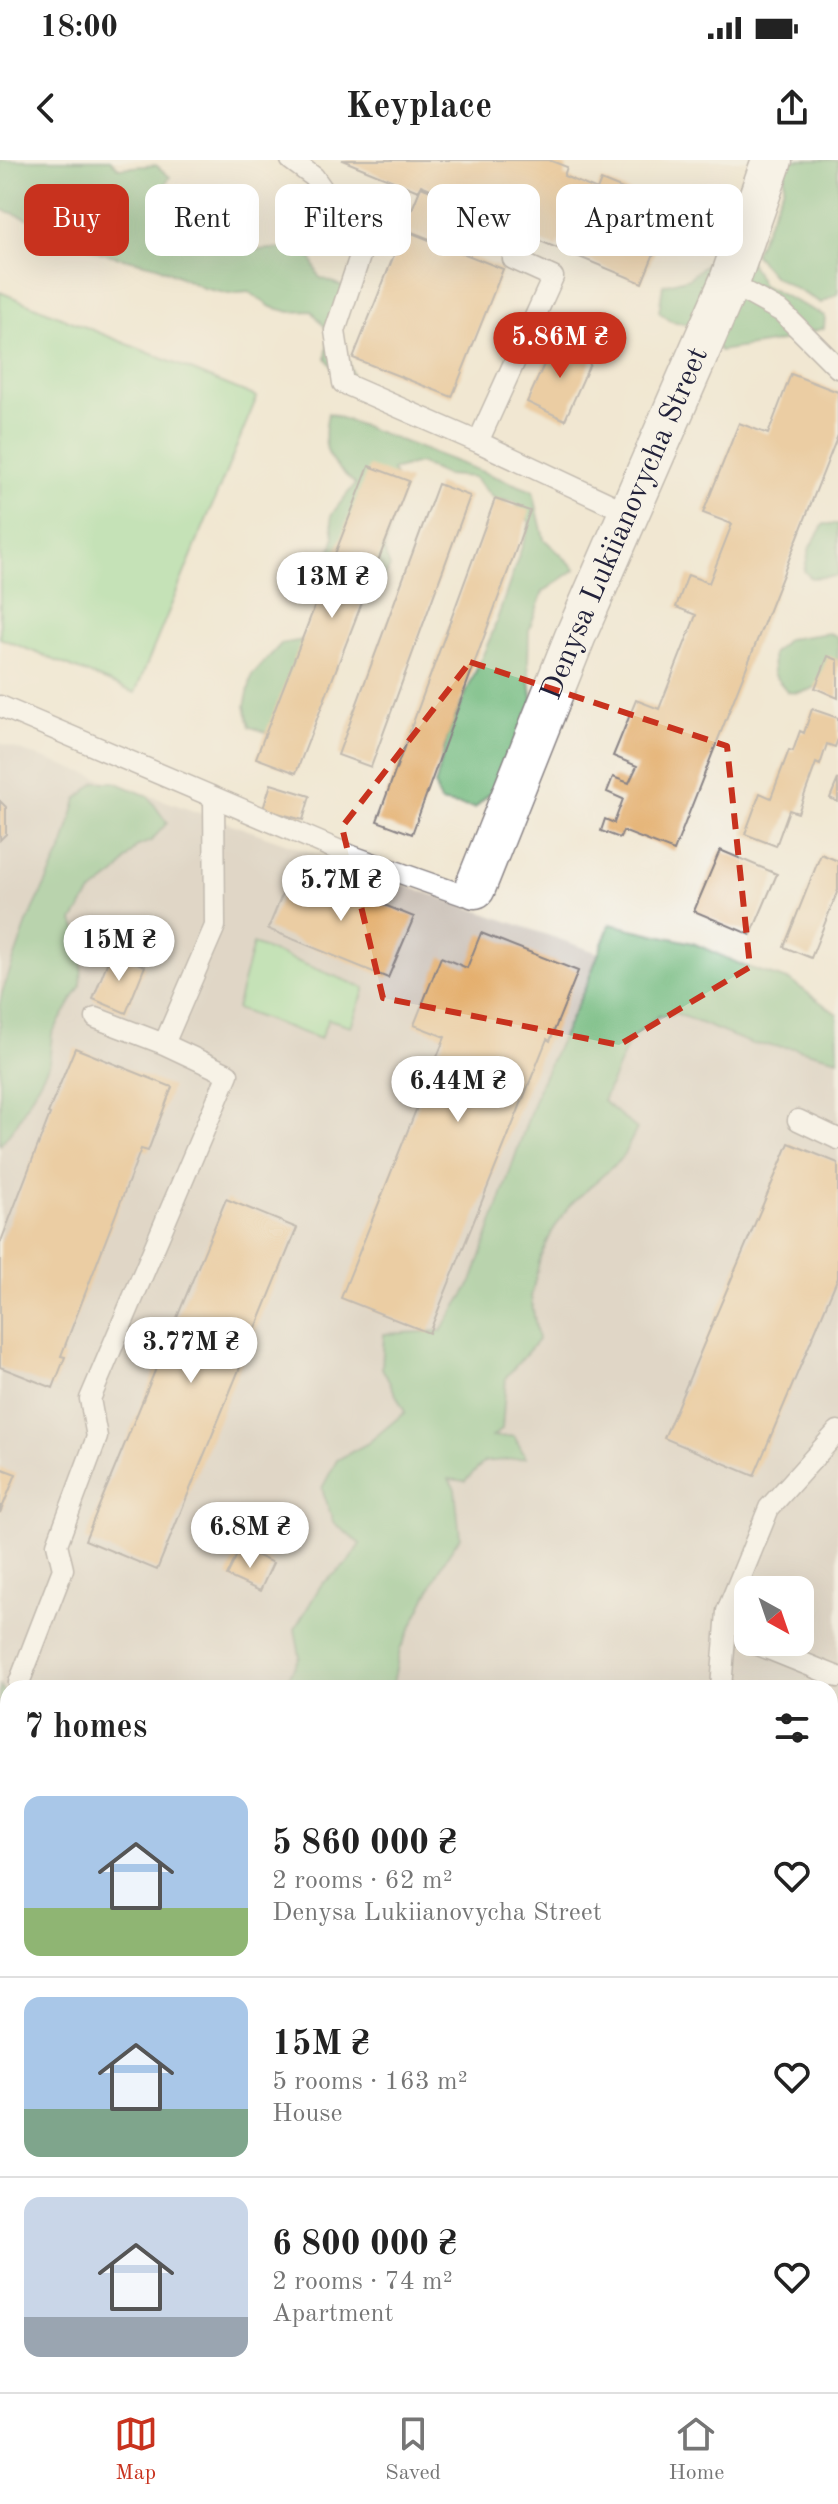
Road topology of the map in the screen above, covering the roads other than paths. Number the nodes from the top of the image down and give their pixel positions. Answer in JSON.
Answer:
{"nodes":[{"id":1,"x":291,"y":160,"type":"edge"},
{"id":2,"x":772,"y":160,"type":"edge"},
{"id":3,"x":513,"y":259,"type":"dead end"},
{"id":4,"x":729,"y":283,"type":"junction"},
{"id":5,"x":838,"y":368,"type":"edge"},
{"id":6,"x":478,"y":442,"type":"junction"},
{"id":7,"x":629,"y":513,"type":"junction"},
{"id":8,"x":0,"y":706,"type":"edge"},
{"id":9,"x":214,"y":797,"type":"junction"},
{"id":10,"x":475,"y":888,"type":"joint"},
{"id":11,"x":96,"y":1018,"type":"dead end"},
{"id":12,"x":164,"y":1044,"type":"junction"},
{"id":13,"x":798,"y":1120,"type":"dead end"},
{"id":14,"x":838,"y":1139,"type":"edge"},
{"id":15,"x":838,"y":1431,"type":"edge"},
{"id":16,"x":726,"y":1632,"type":"junction"},
{"id":17,"x":734,"y":1635,"type":"edge"},
{"id":18,"x":786,"y":1656,"type":"edge"},
{"id":19,"x":838,"y":1677,"type":"edge"},
{"id":20,"x":20,"y":1680,"type":"edge"},
{"id":21,"x":722,"y":1680,"type":"edge"}],
"edges":[{"from":1,"to":6,"type":"lane"},
{"from":2,"to":4,"type":"street","name":"Denysa Lukiianovycha Street"},
{"from":3,"to":6,"type":"lane"},
{"from":4,"to":5,"type":"lane"},
{"from":4,"to":7,"type":"street","name":"Denysa Lukiianovycha Street"},
{"from":6,"to":7,"type":"lane"},
{"from":7,"to":10,"type":"street","name":"Denysa Lukiianovycha Street"},
{"from":8,"to":9,"type":"lane"},
{"from":9,"to":10,"type":"lane"},
{"from":9,"to":12,"type":"lane"},
{"from":11,"to":12,"type":"lane"},
{"from":12,"to":20,"type":"lane"},
{"from":13,"to":14,"type":"lane"},
{"from":15,"to":16,"type":"lane"},
{"from":16,"to":17,"type":"lane"},
{"from":16,"to":21,"type":"lane"},
{"from":18,"to":19,"type":"lane"}]}
